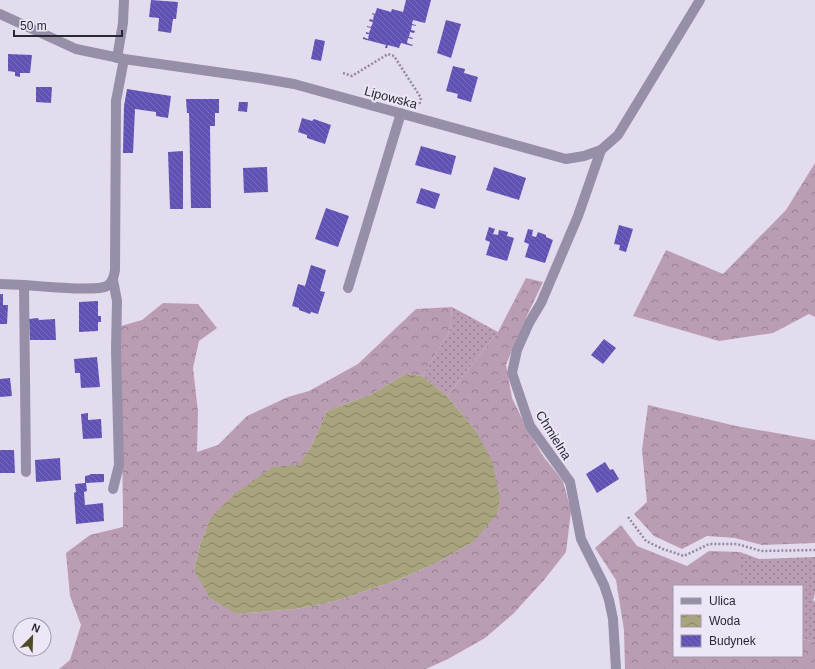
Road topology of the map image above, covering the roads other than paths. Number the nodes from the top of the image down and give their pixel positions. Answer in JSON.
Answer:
{"nodes":[{"id":1,"x":124,"y":0,"type":"edge"},
{"id":2,"x":700,"y":0,"type":"edge"},
{"id":3,"x":0,"y":14,"type":"edge"},
{"id":4,"x":121,"y":58,"type":"junction"},
{"id":5,"x":401,"y":113,"type":"junction"},
{"id":6,"x":601,"y":150,"type":"junction"},
{"id":7,"x":113,"y":280,"type":"junction"},
{"id":8,"x":0,"y":284,"type":"edge"},
{"id":9,"x":24,"y":285,"type":"junction"},
{"id":10,"x":348,"y":288,"type":"dead end"},
{"id":11,"x":26,"y":472,"type":"dead end"},
{"id":12,"x":113,"y":489,"type":"dead end"},
{"id":13,"x":616,"y":669,"type":"edge"}],
"edges":[{"from":1,"to":4,"type":"street"},
{"from":2,"to":6,"type":"street","name":"Lipowska"},
{"from":3,"to":4,"type":"street","name":"Lipowska"},
{"from":4,"to":5,"type":"street","name":"Lipowska"},
{"from":4,"to":7,"type":"street"},
{"from":5,"to":6,"type":"street","name":"Lipowska"},
{"from":5,"to":10,"type":"street"},
{"from":6,"to":13,"type":"street","name":"Chmielna"},
{"from":7,"to":9,"type":"street"},
{"from":7,"to":12,"type":"street"},
{"from":8,"to":9,"type":"street"},
{"from":9,"to":11,"type":"street"}]}
